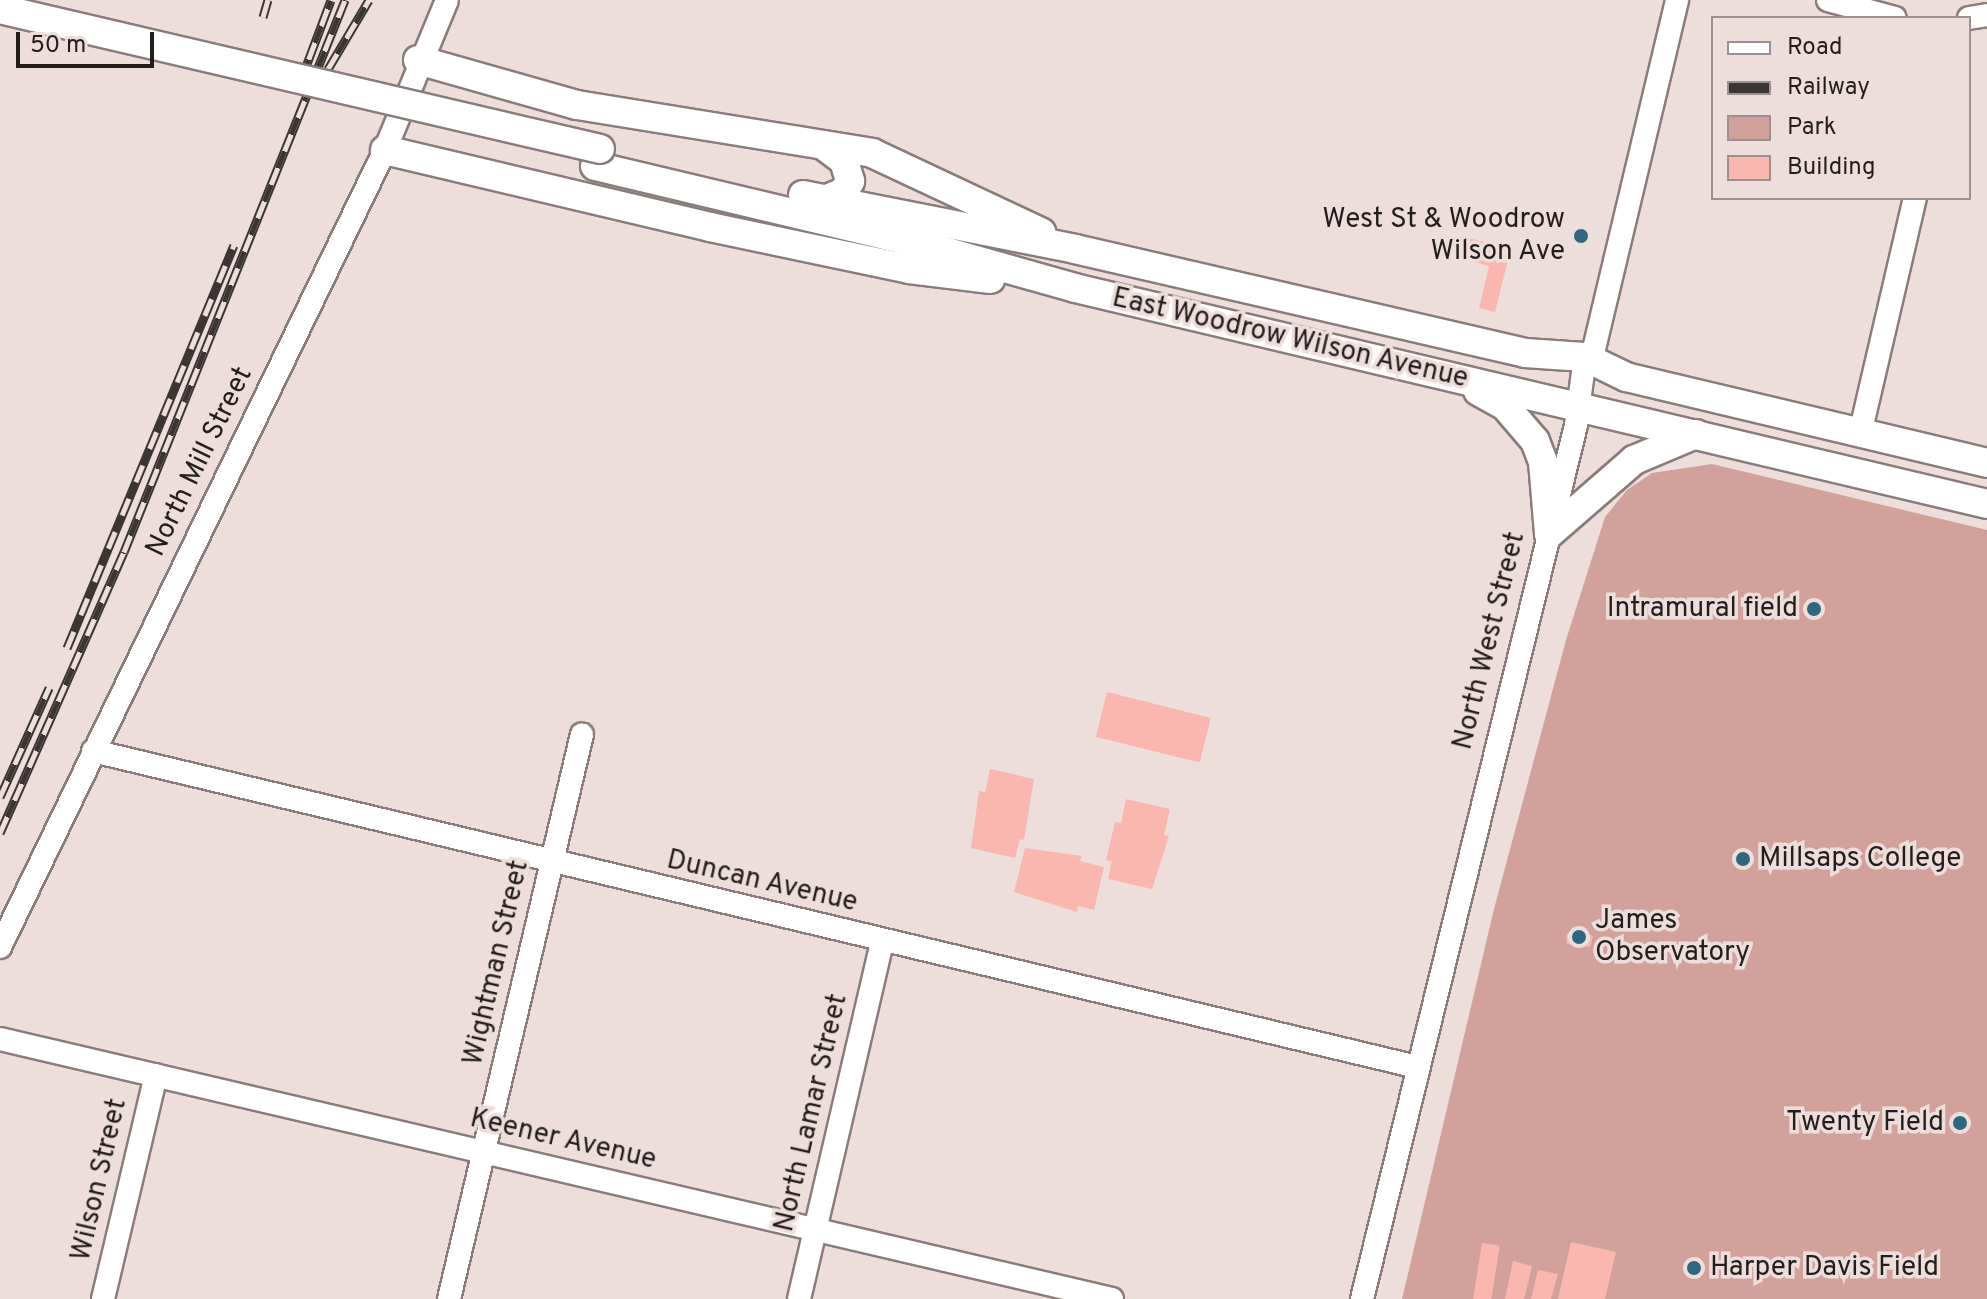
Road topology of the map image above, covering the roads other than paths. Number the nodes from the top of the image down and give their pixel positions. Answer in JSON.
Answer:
{"nodes":[{"id":1,"x":447,"y":0,"type":"edge"},
{"id":2,"x":1677,"y":0,"type":"edge"},
{"id":3,"x":1828,"y":0,"type":"edge"},
{"id":4,"x":0,"y":9,"type":"edge"},
{"id":5,"x":1888,"y":16,"type":"edge"},
{"id":6,"x":0,"y":28,"type":"edge"},
{"id":7,"x":418,"y":60,"type":"junction"},
{"id":8,"x":823,"y":145,"type":"junction"},
{"id":9,"x":385,"y":150,"type":"junction"},
{"id":10,"x":597,"y":158,"type":"junction"},
{"id":11,"x":824,"y":200,"type":"junction"},
{"id":12,"x":1915,"y":200,"type":"edge"},
{"id":13,"x":1075,"y":249,"type":"junction"},
{"id":14,"x":1075,"y":288,"type":"junction"},
{"id":15,"x":1585,"y":357,"type":"junction"},
{"id":16,"x":1445,"y":375,"type":"junction"},
{"id":17,"x":1580,"y":406,"type":"junction"},
{"id":18,"x":1696,"y":434,"type":"junction"},
{"id":19,"x":1860,"y":434,"type":"junction"},
{"id":20,"x":1987,"y":463,"type":"edge"},
{"id":21,"x":1987,"y":504,"type":"edge"},
{"id":22,"x":1549,"y":534,"type":"junction"},
{"id":23,"x":582,"y":734,"type":"dead end"},
{"id":24,"x":93,"y":751,"type":"junction"},
{"id":25,"x":552,"y":862,"type":"junction"},
{"id":26,"x":882,"y":941,"type":"junction"},
{"id":27,"x":0,"y":947,"type":"edge"},
{"id":28,"x":0,"y":1039,"type":"edge"},
{"id":29,"x":1417,"y":1067,"type":"junction"},
{"id":30,"x":156,"y":1075,"type":"junction"},
{"id":31,"x":483,"y":1152,"type":"junction"},
{"id":32,"x":815,"y":1230,"type":"junction"},
{"id":33,"x":103,"y":1299,"type":"edge"},
{"id":34,"x":449,"y":1299,"type":"edge"},
{"id":35,"x":799,"y":1299,"type":"edge"},
{"id":36,"x":1112,"y":1299,"type":"edge"},
{"id":37,"x":1362,"y":1299,"type":"edge"}],
"edges":[{"from":1,"to":7,"type":"street","name":"North Mill Street"},
{"from":2,"to":15,"type":"street","name":"North West Street"},
{"from":3,"to":5,"type":"street"},
{"from":4,"to":10,"type":"main road","bridge":true},
{"from":6,"to":10,"type":"main road"},
{"from":7,"to":8,"type":"main road"},
{"from":7,"to":9,"type":"street","name":"North Mill Street"},
{"from":8,"to":11,"type":"main road"},
{"from":8,"to":13,"type":"main road"},
{"from":9,"to":14,"type":"main road"},
{"from":9,"to":24,"type":"street","name":"North Mill Street"},
{"from":10,"to":11,"type":"main road","name":"East Woodrow Wilson Avenue"},
{"from":10,"to":14,"type":"main road","name":"East Woodrow Wilson Avenue"},
{"from":11,"to":13,"type":"main road","name":"East Woodrow Wilson Avenue"},
{"from":12,"to":19,"type":"street"},
{"from":13,"to":15,"type":"main road","name":"East Woodrow Wilson Avenue"},
{"from":14,"to":16,"type":"main road","name":"East Woodrow Wilson Avenue"},
{"from":15,"to":17,"type":"street","name":"North West Street"},
{"from":15,"to":19,"type":"main road","name":"East Woodrow Wilson Avenue"},
{"from":16,"to":17,"type":"main road","name":"East Woodrow Wilson Avenue"},
{"from":16,"to":22,"type":"main road"},
{"from":17,"to":18,"type":"main road","name":"East Woodrow Wilson Avenue"},
{"from":17,"to":22,"type":"street","name":"North West Street"},
{"from":18,"to":21,"type":"main road","name":"East Woodrow Wilson Avenue"},
{"from":18,"to":22,"type":"main road"},
{"from":19,"to":20,"type":"main road","name":"East Woodrow Wilson Avenue"},
{"from":22,"to":29,"type":"street","name":"North West Street"},
{"from":23,"to":25,"type":"street","name":"Wightman Street"},
{"from":24,"to":25,"type":"street","name":"Duncan Avenue"},
{"from":24,"to":27,"type":"street","name":"North Mill Street"},
{"from":25,"to":26,"type":"street","name":"Duncan Avenue"},
{"from":25,"to":31,"type":"street","name":"Wightman Street"},
{"from":26,"to":29,"type":"street","name":"Duncan Avenue"},
{"from":26,"to":32,"type":"street","name":"North Lamar Street"},
{"from":28,"to":30,"type":"street","name":"Keener Avenue"},
{"from":29,"to":37,"type":"street","name":"North West Street"},
{"from":30,"to":31,"type":"street","name":"Keener Avenue"},
{"from":30,"to":33,"type":"street","name":"Wilson Street"},
{"from":31,"to":32,"type":"street","name":"Keener Avenue"},
{"from":31,"to":34,"type":"street","name":"Wightman Street"},
{"from":32,"to":35,"type":"street","name":"North Lamar Street"},
{"from":32,"to":36,"type":"street","name":"Keener Avenue"}]}
